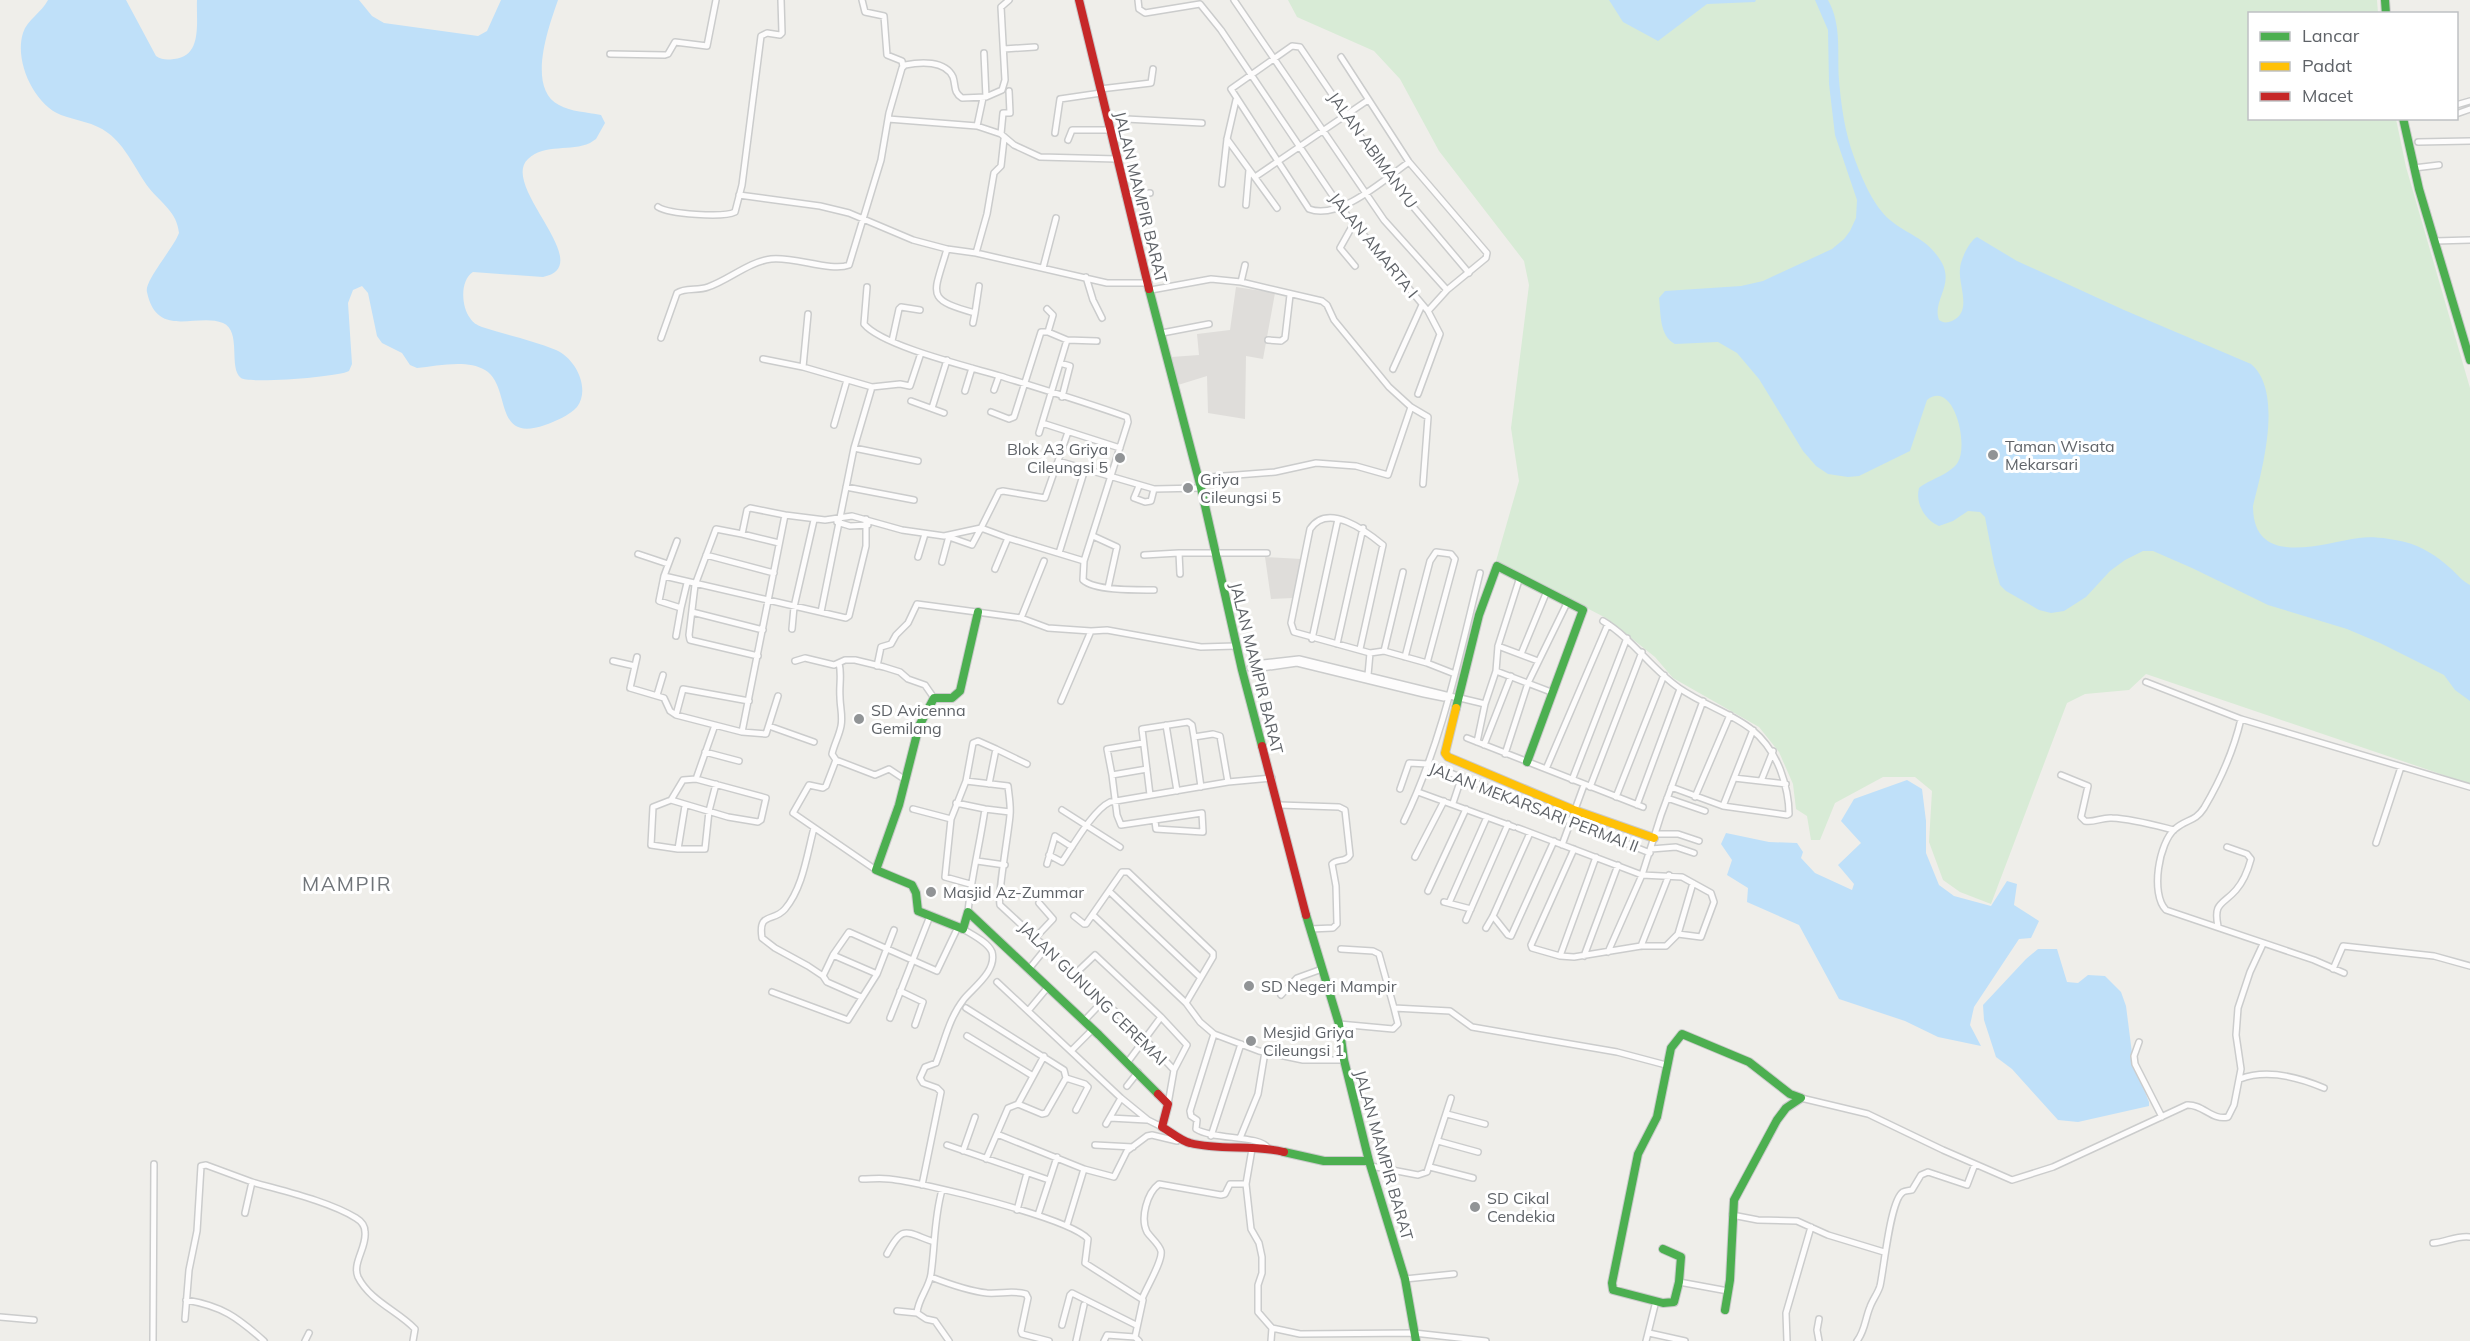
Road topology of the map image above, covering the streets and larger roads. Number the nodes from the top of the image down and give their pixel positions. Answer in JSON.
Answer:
{"nodes":[{"id":1,"x":716,"y":0,"type":"edge"},
{"id":2,"x":781,"y":0,"type":"edge"},
{"id":3,"x":862,"y":0,"type":"edge"},
{"id":4,"x":1010,"y":0,"type":"edge"},
{"id":5,"x":1079,"y":0,"type":"edge"},
{"id":6,"x":1138,"y":0,"type":"edge"},
{"id":7,"x":1234,"y":0,"type":"edge"},
{"id":8,"x":1035,"y":47,"type":"dead end"},
{"id":9,"x":1004,"y":49,"type":"junction"},
{"id":10,"x":984,"y":53,"type":"dead end"},
{"id":11,"x":610,"y":54,"type":"dead end"},
{"id":12,"x":1341,"y":57,"type":"dead end"},
{"id":13,"x":1274,"y":58,"type":"junction"},
{"id":14,"x":903,"y":67,"type":"junction"},
{"id":15,"x":1153,"y":69,"type":"dead end"},
{"id":16,"x":1250,"y":75,"type":"junction"},
{"id":17,"x":1009,"y":91,"type":"dead end"},
{"id":18,"x":1101,"y":91,"type":"junction"},
{"id":19,"x":985,"y":97,"type":"junction"},
{"id":20,"x":1236,"y":100,"type":"junction"},
{"id":21,"x":1368,"y":100,"type":"junction"},
{"id":22,"x":1345,"y":115,"type":"junction"},
{"id":23,"x":1107,"y":118,"type":"junction"},
{"id":24,"x":888,"y":119,"type":"junction"},
{"id":25,"x":2403,"y":120,"type":"edge"},
{"id":26,"x":1202,"y":123,"type":"dead end"},
{"id":27,"x":977,"y":126,"type":"junction"},
{"id":28,"x":1110,"y":130,"type":"junction"},
{"id":29,"x":1323,"y":131,"type":"junction"},
{"id":30,"x":1055,"y":133,"type":"dead end"},
{"id":31,"x":1002,"y":136,"type":"junction"},
{"id":32,"x":1227,"y":139,"type":"junction"},
{"id":33,"x":1068,"y":140,"type":"dead end"},
{"id":34,"x":2470,"y":141,"type":"edge"},
{"id":35,"x":2418,"y":142,"type":"dead end"},
{"id":36,"x":1300,"y":147,"type":"junction"},
{"id":37,"x":1117,"y":159,"type":"junction"},
{"id":38,"x":1278,"y":162,"type":"junction"},
{"id":39,"x":1409,"y":162,"type":"junction"},
{"id":40,"x":2439,"y":165,"type":"dead end"},
{"id":41,"x":2414,"y":168,"type":"junction"},
{"id":42,"x":1250,"y":170,"type":"junction"},
{"id":43,"x":1255,"y":177,"type":"junction"},
{"id":44,"x":1388,"y":177,"type":"junction"},
{"id":45,"x":1222,"y":184,"type":"dead end"},
{"id":46,"x":1150,"y":193,"type":"dead end"},
{"id":47,"x":1365,"y":193,"type":"junction"},
{"id":48,"x":740,"y":195,"type":"junction"},
{"id":49,"x":1125,"y":195,"type":"junction"},
{"id":50,"x":1246,"y":205,"type":"dead end"},
{"id":51,"x":658,"y":207,"type":"dead end"},
{"id":52,"x":1276,"y":208,"type":"dead end"},
{"id":53,"x":1341,"y":208,"type":"junction"},
{"id":54,"x":863,"y":218,"type":"junction"},
{"id":55,"x":1056,"y":218,"type":"dead end"},
{"id":56,"x":1354,"y":223,"type":"junction"},
{"id":57,"x":2470,"y":240,"type":"edge"},
{"id":58,"x":2435,"y":242,"type":"junction"},
{"id":59,"x":947,"y":249,"type":"junction"},
{"id":60,"x":976,"y":253,"type":"junction"},
{"id":61,"x":1245,"y":265,"type":"dead end"},
{"id":62,"x":1355,"y":267,"type":"dead end"},
{"id":63,"x":1043,"y":268,"type":"junction"},
{"id":64,"x":1469,"y":273,"type":"junction"},
{"id":65,"x":1086,"y":277,"type":"junction"},
{"id":66,"x":1241,"y":282,"type":"junction"},
{"id":67,"x":979,"y":286,"type":"dead end"},
{"id":68,"x":867,"y":287,"type":"dead end"},
{"id":69,"x":1150,"y":287,"type":"junction"},
{"id":70,"x":1448,"y":290,"type":"junction"},
{"id":71,"x":1290,"y":295,"type":"junction"},
{"id":72,"x":1422,"y":305,"type":"junction"},
{"id":73,"x":1047,"y":309,"type":"dead end"},
{"id":74,"x":920,"y":310,"type":"dead end"},
{"id":75,"x":1428,"y":311,"type":"junction"},
{"id":76,"x":975,"y":313,"type":"junction"},
{"id":77,"x":808,"y":314,"type":"dead end"},
{"id":78,"x":1102,"y":318,"type":"dead end"},
{"id":79,"x":974,"y":323,"type":"dead end"},
{"id":80,"x":1209,"y":324,"type":"dead end"},
{"id":81,"x":1048,"y":332,"type":"junction"},
{"id":82,"x":1162,"y":333,"type":"junction"},
{"id":83,"x":661,"y":338,"type":"dead end"},
{"id":84,"x":1067,"y":340,"type":"junction"},
{"id":85,"x":1268,"y":340,"type":"dead end"},
{"id":86,"x":892,"y":341,"type":"junction"},
{"id":87,"x":1097,"y":341,"type":"dead end"},
{"id":88,"x":921,"y":353,"type":"junction"},
{"id":89,"x":763,"y":359,"type":"dead end"},
{"id":90,"x":946,"y":360,"type":"junction"},
{"id":91,"x":2470,"y":360,"type":"edge"},
{"id":92,"x":1060,"y":363,"type":"junction"},
{"id":93,"x":803,"y":367,"type":"junction"},
{"id":94,"x":972,"y":368,"type":"junction"},
{"id":95,"x":1393,"y":369,"type":"dead end"},
{"id":96,"x":999,"y":376,"type":"junction"},
{"id":97,"x":847,"y":380,"type":"junction"},
{"id":98,"x":1024,"y":384,"type":"junction"},
{"id":99,"x":872,"y":387,"type":"junction"},
{"id":100,"x":994,"y":390,"type":"dead end"},
{"id":101,"x":965,"y":391,"type":"dead end"},
{"id":102,"x":1051,"y":393,"type":"junction"},
{"id":103,"x":1418,"y":394,"type":"dead end"},
{"id":104,"x":1062,"y":397,"type":"junction"},
{"id":105,"x":911,"y":401,"type":"dead end"},
{"id":106,"x":1411,"y":406,"type":"junction"},
{"id":107,"x":932,"y":408,"type":"junction"},
{"id":108,"x":991,"y":412,"type":"dead end"},
{"id":109,"x":944,"y":413,"type":"dead end"},
{"id":110,"x":1042,"y":423,"type":"junction"},
{"id":111,"x":834,"y":424,"type":"dead end"},
{"id":112,"x":1068,"y":432,"type":"junction"},
{"id":113,"x":1039,"y":433,"type":"dead end"},
{"id":114,"x":1120,"y":447,"type":"junction"},
{"id":115,"x":854,"y":448,"type":"junction"},
{"id":116,"x":1059,"y":461,"type":"junction"},
{"id":117,"x":918,"y":462,"type":"dead end"},
{"id":118,"x":1085,"y":469,"type":"junction"},
{"id":119,"x":1111,"y":476,"type":"junction"},
{"id":120,"x":1198,"y":478,"type":"junction"},
{"id":121,"x":1423,"y":484,"type":"dead end"},
{"id":122,"x":1139,"y":486,"type":"junction"},
{"id":123,"x":846,"y":487,"type":"junction"},
{"id":124,"x":1201,"y":488,"type":"junction"},
{"id":125,"x":1154,"y":489,"type":"junction"},
{"id":126,"x":914,"y":500,"type":"dead end"},
{"id":127,"x":785,"y":515,"type":"junction"},
{"id":128,"x":1338,"y":519,"type":"junction"},
{"id":129,"x":814,"y":520,"type":"junction"},
{"id":130,"x":837,"y":520,"type":"junction"},
{"id":131,"x":869,"y":521,"type":"junction"},
{"id":132,"x":866,"y":527,"type":"junction"},
{"id":133,"x":981,"y":528,"type":"junction"},
{"id":134,"x":1363,"y":528,"type":"junction"},
{"id":135,"x":742,"y":534,"type":"junction"},
{"id":136,"x":925,"y":534,"type":"junction"},
{"id":137,"x":1093,"y":536,"type":"junction"},
{"id":138,"x":949,"y":537,"type":"junction"},
{"id":139,"x":1008,"y":538,"type":"junction"},
{"id":140,"x":677,"y":541,"type":"dead end"},
{"id":141,"x":779,"y":543,"type":"junction"},
{"id":142,"x":1213,"y":552,"type":"junction"},
{"id":143,"x":1059,"y":553,"type":"junction"},
{"id":144,"x":1179,"y":553,"type":"junction"},
{"id":145,"x":1267,"y":553,"type":"dead end"},
{"id":146,"x":638,"y":554,"type":"dead end"},
{"id":147,"x":706,"y":555,"type":"junction"},
{"id":148,"x":1144,"y":555,"type":"dead end"},
{"id":149,"x":918,"y":557,"type":"dead end"},
{"id":150,"x":942,"y":561,"type":"dead end"},
{"id":151,"x":1044,"y":561,"type":"dead end"},
{"id":152,"x":1084,"y":561,"type":"junction"},
{"id":153,"x":668,"y":564,"type":"junction"},
{"id":154,"x":995,"y":569,"type":"dead end"},
{"id":155,"x":1402,"y":572,"type":"dead end"},
{"id":156,"x":774,"y":573,"type":"junction"},
{"id":157,"x":1480,"y":573,"type":"dead end"},
{"id":158,"x":1180,"y":574,"type":"dead end"},
{"id":159,"x":664,"y":576,"type":"junction"},
{"id":160,"x":1520,"y":576,"type":"junction"},
{"id":161,"x":687,"y":583,"type":"junction"},
{"id":162,"x":695,"y":585,"type":"junction"},
{"id":163,"x":1108,"y":588,"type":"junction"},
{"id":164,"x":1154,"y":590,"type":"dead end"},
{"id":165,"x":1547,"y":591,"type":"junction"},
{"id":166,"x":1568,"y":601,"type":"junction"},
{"id":167,"x":768,"y":602,"type":"junction"},
{"id":168,"x":794,"y":607,"type":"junction"},
{"id":169,"x":681,"y":608,"type":"junction"},
{"id":170,"x":693,"y":612,"type":"junction"},
{"id":171,"x":821,"y":612,"type":"junction"},
{"id":172,"x":978,"y":612,"type":"junction"},
{"id":173,"x":1021,"y":618,"type":"junction"},
{"id":174,"x":792,"y":629,"type":"dead end"},
{"id":175,"x":763,"y":630,"type":"junction"},
{"id":176,"x":1091,"y":631,"type":"junction"},
{"id":177,"x":676,"y":636,"type":"dead end"},
{"id":178,"x":1627,"y":638,"type":"junction"},
{"id":179,"x":1312,"y":639,"type":"junction"},
{"id":180,"x":1336,"y":644,"type":"junction"},
{"id":181,"x":1236,"y":646,"type":"junction"},
{"id":182,"x":1498,"y":646,"type":"junction"},
{"id":183,"x":1360,"y":649,"type":"junction"},
{"id":184,"x":1383,"y":651,"type":"junction"},
{"id":185,"x":1642,"y":652,"type":"junction"},
{"id":186,"x":1370,"y":653,"type":"junction"},
{"id":187,"x":1521,"y":654,"type":"junction"},
{"id":188,"x":758,"y":656,"type":"junction"},
{"id":189,"x":637,"y":657,"type":"dead end"},
{"id":190,"x":1405,"y":657,"type":"junction"},
{"id":191,"x":613,"y":661,"type":"dead end"},
{"id":192,"x":795,"y":661,"type":"dead end"},
{"id":193,"x":1538,"y":661,"type":"junction"},
{"id":194,"x":839,"y":663,"type":"junction"},
{"id":195,"x":1427,"y":663,"type":"junction"},
{"id":196,"x":635,"y":666,"type":"junction"},
{"id":197,"x":877,"y":666,"type":"junction"},
{"id":198,"x":1242,"y":670,"type":"junction"},
{"id":199,"x":1496,"y":671,"type":"junction"},
{"id":200,"x":1455,"y":674,"type":"junction"},
{"id":201,"x":663,"y":675,"type":"dead end"},
{"id":202,"x":1368,"y":675,"type":"junction"},
{"id":203,"x":1664,"y":675,"type":"junction"},
{"id":204,"x":1360,"y":676,"type":"junction"},
{"id":205,"x":1511,"y":676,"type":"junction"},
{"id":206,"x":2146,"y":682,"type":"dead end"},
{"id":207,"x":1528,"y":683,"type":"junction"},
{"id":208,"x":1680,"y":688,"type":"junction"},
{"id":209,"x":1551,"y":692,"type":"junction"},
{"id":210,"x":657,"y":695,"type":"junction"},
{"id":211,"x":778,"y":696,"type":"dead end"},
{"id":212,"x":1455,"y":697,"type":"junction"},
{"id":213,"x":934,"y":698,"type":"junction"},
{"id":214,"x":749,"y":701,"type":"junction"},
{"id":215,"x":1061,"y":701,"type":"dead end"},
{"id":216,"x":1703,"y":701,"type":"junction"},
{"id":217,"x":1485,"y":705,"type":"junction"},
{"id":218,"x":676,"y":715,"type":"junction"},
{"id":219,"x":1730,"y":715,"type":"junction"},
{"id":220,"x":2241,"y":719,"type":"junction"},
{"id":221,"x":715,"y":725,"type":"junction"},
{"id":222,"x":1166,"y":725,"type":"junction"},
{"id":223,"x":769,"y":726,"type":"junction"},
{"id":224,"x":1753,"y":730,"type":"junction"},
{"id":225,"x":742,"y":732,"type":"junction"},
{"id":226,"x":1194,"y":736,"type":"junction"},
{"id":227,"x":1467,"y":738,"type":"dead end"},
{"id":228,"x":814,"y":742,"type":"dead end"},
{"id":229,"x":1143,"y":743,"type":"junction"},
{"id":230,"x":1480,"y":743,"type":"junction"},
{"id":231,"x":996,"y":749,"type":"junction"},
{"id":232,"x":1773,"y":751,"type":"junction"},
{"id":233,"x":705,"y":752,"type":"junction"},
{"id":234,"x":1505,"y":754,"type":"junction"},
{"id":235,"x":836,"y":760,"type":"junction"},
{"id":236,"x":739,"y":761,"type":"dead end"},
{"id":237,"x":1527,"y":762,"type":"junction"},
{"id":238,"x":1027,"y":764,"type":"dead end"},
{"id":239,"x":1428,"y":764,"type":"junction"},
{"id":240,"x":2401,"y":767,"type":"junction"},
{"id":241,"x":1147,"y":769,"type":"junction"},
{"id":242,"x":1546,"y":769,"type":"junction"},
{"id":243,"x":1112,"y":775,"type":"junction"},
{"id":244,"x":2061,"y":775,"type":"dead end"},
{"id":245,"x":1461,"y":776,"type":"junction"},
{"id":246,"x":1272,"y":778,"type":"junction"},
{"id":247,"x":1734,"y":778,"type":"junction"},
{"id":248,"x":696,"y":779,"type":"junction"},
{"id":249,"x":904,"y":779,"type":"junction"},
{"id":250,"x":1572,"y":780,"type":"junction"},
{"id":251,"x":966,"y":781,"type":"junction"},
{"id":252,"x":1761,"y":781,"type":"junction"},
{"id":253,"x":1228,"y":782,"type":"junction"},
{"id":254,"x":716,"y":784,"type":"junction"},
{"id":255,"x":989,"y":784,"type":"junction"},
{"id":256,"x":1786,"y":784,"type":"junction"},
{"id":257,"x":1587,"y":786,"type":"junction"},
{"id":258,"x":1201,"y":787,"type":"junction"},
{"id":259,"x":1671,"y":787,"type":"junction"},
{"id":260,"x":2470,"y":787,"type":"edge"},
{"id":261,"x":1400,"y":789,"type":"dead end"},
{"id":262,"x":1177,"y":791,"type":"junction"},
{"id":263,"x":1418,"y":792,"type":"junction"},
{"id":264,"x":1150,"y":795,"type":"junction"},
{"id":265,"x":1616,"y":797,"type":"junction"},
{"id":266,"x":1695,"y":797,"type":"junction"},
{"id":267,"x":1667,"y":798,"type":"junction"},
{"id":268,"x":672,"y":800,"type":"junction"},
{"id":269,"x":1115,"y":800,"type":"junction"},
{"id":270,"x":1444,"y":801,"type":"junction"},
{"id":271,"x":956,"y":803,"type":"junction"},
{"id":272,"x":1453,"y":803,"type":"junction"},
{"id":273,"x":1278,"y":805,"type":"junction"},
{"id":274,"x":685,"y":806,"type":"junction"},
{"id":275,"x":1723,"y":806,"type":"junction"},
{"id":276,"x":913,"y":809,"type":"dead end"},
{"id":277,"x":1466,"y":809,"type":"junction"},
{"id":278,"x":986,"y":810,"type":"junction"},
{"id":279,"x":1062,"y":810,"type":"dead end"},
{"id":280,"x":709,"y":811,"type":"junction"},
{"id":281,"x":1705,"y":811,"type":"dead end"},
{"id":282,"x":1010,"y":812,"type":"junction"},
{"id":283,"x":1572,"y":814,"type":"junction"},
{"id":284,"x":1487,"y":817,"type":"junction"},
{"id":285,"x":951,"y":819,"type":"junction"},
{"id":286,"x":1155,"y":821,"type":"junction"},
{"id":287,"x":1404,"y":821,"type":"dead end"},
{"id":288,"x":1087,"y":826,"type":"junction"},
{"id":289,"x":1513,"y":826,"type":"junction"},
{"id":290,"x":814,"y":828,"type":"junction"},
{"id":291,"x":2174,"y":830,"type":"junction"},
{"id":292,"x":1530,"y":833,"type":"junction"},
{"id":293,"x":1699,"y":841,"type":"dead end"},
{"id":294,"x":1554,"y":842,"type":"junction"},
{"id":295,"x":1653,"y":843,"type":"junction"},
{"id":296,"x":2376,"y":843,"type":"dead end"},
{"id":297,"x":1562,"y":845,"type":"junction"},
{"id":298,"x":1072,"y":847,"type":"junction"},
{"id":299,"x":1120,"y":847,"type":"dead end"},
{"id":300,"x":2227,"y":847,"type":"dead end"},
{"id":301,"x":678,"y":849,"type":"junction"},
{"id":302,"x":1574,"y":849,"type":"junction"},
{"id":303,"x":1694,"y":853,"type":"dead end"},
{"id":304,"x":1049,"y":855,"type":"junction"},
{"id":305,"x":1415,"y":857,"type":"dead end"},
{"id":306,"x":1596,"y":857,"type":"junction"},
{"id":307,"x":977,"y":861,"type":"junction"},
{"id":308,"x":1047,"y":864,"type":"dead end"},
{"id":309,"x":1005,"y":865,"type":"junction"},
{"id":310,"x":1618,"y":865,"type":"junction"},
{"id":311,"x":876,"y":870,"type":"junction"},
{"id":312,"x":1642,"y":875,"type":"junction"},
{"id":313,"x":1669,"y":875,"type":"junction"},
{"id":314,"x":1693,"y":883,"type":"junction"},
{"id":315,"x":970,"y":884,"type":"junction"},
{"id":316,"x":1428,"y":891,"type":"dead end"},
{"id":317,"x":1110,"y":892,"type":"junction"},
{"id":318,"x":1038,"y":903,"type":"dead end"},
{"id":319,"x":1471,"y":909,"type":"junction"},
{"id":320,"x":968,"y":912,"type":"junction"},
{"id":321,"x":1093,"y":915,"type":"junction"},
{"id":322,"x":930,"y":916,"type":"junction"},
{"id":323,"x":1074,"y":916,"type":"dead end"},
{"id":324,"x":1493,"y":916,"type":"junction"},
{"id":325,"x":1466,"y":920,"type":"dead end"},
{"id":326,"x":2217,"y":926,"type":"junction"},
{"id":327,"x":960,"y":928,"type":"junction"},
{"id":328,"x":1486,"y":928,"type":"dead end"},
{"id":329,"x":1310,"y":929,"type":"junction"},
{"id":330,"x":894,"y":930,"type":"dead end"},
{"id":331,"x":1678,"y":934,"type":"junction"},
{"id":332,"x":1036,"y":937,"type":"junction"},
{"id":333,"x":2263,"y":944,"type":"junction"},
{"id":334,"x":1641,"y":946,"type":"junction"},
{"id":335,"x":1046,"y":948,"type":"junction"},
{"id":336,"x":1341,"y":949,"type":"dead end"},
{"id":337,"x":886,"y":950,"type":"junction"},
{"id":338,"x":1608,"y":952,"type":"junction"},
{"id":339,"x":833,"y":955,"type":"junction"},
{"id":340,"x":1560,"y":956,"type":"junction"},
{"id":341,"x":1584,"y":956,"type":"junction"},
{"id":342,"x":911,"y":961,"type":"junction"},
{"id":343,"x":2470,"y":966,"type":"edge"},
{"id":344,"x":1029,"y":969,"type":"junction"},
{"id":345,"x":1322,"y":969,"type":"junction"},
{"id":346,"x":2333,"y":969,"type":"junction"},
{"id":347,"x":2344,"y":973,"type":"dead end"},
{"id":348,"x":877,"y":974,"type":"junction"},
{"id":349,"x":1075,"y":974,"type":"junction"},
{"id":350,"x":823,"y":976,"type":"junction"},
{"id":351,"x":1200,"y":977,"type":"junction"},
{"id":352,"x":997,"y":982,"type":"dead end"},
{"id":353,"x":1048,"y":987,"type":"junction"},
{"id":354,"x":900,"y":991,"type":"junction"},
{"id":355,"x":772,"y":992,"type":"dead end"},
{"id":356,"x":1281,"y":995,"type":"dead end"},
{"id":357,"x":861,"y":997,"type":"junction"},
{"id":358,"x":1103,"y":1001,"type":"junction"},
{"id":359,"x":1186,"y":1003,"type":"junction"},
{"id":360,"x":966,"y":1008,"type":"dead end"},
{"id":361,"x":1394,"y":1008,"type":"junction"},
{"id":362,"x":1028,"y":1011,"type":"junction"},
{"id":363,"x":1161,"y":1017,"type":"junction"},
{"id":364,"x":891,"y":1018,"type":"dead end"},
{"id":365,"x":1084,"y":1021,"type":"junction"},
{"id":366,"x":1339,"y":1024,"type":"junction"},
{"id":367,"x":915,"y":1025,"type":"dead end"},
{"id":368,"x":1093,"y":1029,"type":"junction"},
{"id":369,"x":1214,"y":1034,"type":"junction"},
{"id":370,"x":967,"y":1036,"type":"dead end"},
{"id":371,"x":1145,"y":1039,"type":"junction"},
{"id":372,"x":2139,"y":1042,"type":"dead end"},
{"id":373,"x":1241,"y":1044,"type":"junction"},
{"id":374,"x":1071,"y":1052,"type":"junction"},
{"id":375,"x":1265,"y":1052,"type":"junction"},
{"id":376,"x":1044,"y":1056,"type":"junction"},
{"id":377,"x":1344,"y":1060,"type":"junction"},
{"id":378,"x":1127,"y":1063,"type":"junction"},
{"id":379,"x":1666,"y":1065,"type":"junction"},
{"id":380,"x":1174,"y":1070,"type":"junction"},
{"id":381,"x":1138,"y":1072,"type":"junction"},
{"id":382,"x":1033,"y":1076,"type":"junction"},
{"id":383,"x":1066,"y":1078,"type":"junction"},
{"id":384,"x":2240,"y":1079,"type":"junction"},
{"id":385,"x":1127,"y":1086,"type":"dead end"},
{"id":386,"x":2324,"y":1088,"type":"dead end"},
{"id":387,"x":1121,"y":1098,"type":"junction"},
{"id":388,"x":1451,"y":1098,"type":"dead end"},
{"id":389,"x":1801,"y":1098,"type":"junction"},
{"id":390,"x":1018,"y":1104,"type":"junction"},
{"id":391,"x":1168,"y":1104,"type":"junction"},
{"id":392,"x":1076,"y":1110,"type":"dead end"},
{"id":393,"x":1447,"y":1114,"type":"junction"},
{"id":394,"x":975,"y":1117,"type":"dead end"},
{"id":395,"x":2162,"y":1117,"type":"junction"},
{"id":396,"x":1110,"y":1118,"type":"junction"},
{"id":397,"x":1148,"y":1120,"type":"junction"},
{"id":398,"x":1106,"y":1124,"type":"dead end"},
{"id":399,"x":1485,"y":1124,"type":"dead end"},
{"id":400,"x":1162,"y":1127,"type":"junction"},
{"id":401,"x":998,"y":1134,"type":"junction"},
{"id":402,"x":1211,"y":1136,"type":"junction"},
{"id":403,"x":1240,"y":1138,"type":"junction"},
{"id":404,"x":1177,"y":1141,"type":"dead end"},
{"id":405,"x":1438,"y":1141,"type":"junction"},
{"id":406,"x":1095,"y":1144,"type":"dead end"},
{"id":407,"x":947,"y":1145,"type":"dead end"},
{"id":408,"x":1133,"y":1147,"type":"junction"},
{"id":409,"x":1268,"y":1148,"type":"junction"},
{"id":410,"x":1252,"y":1149,"type":"junction"},
{"id":411,"x":963,"y":1151,"type":"junction"},
{"id":412,"x":1478,"y":1152,"type":"dead end"},
{"id":413,"x":1057,"y":1157,"type":"junction"},
{"id":414,"x":986,"y":1159,"type":"junction"},
{"id":415,"x":1370,"y":1163,"type":"junction"},
{"id":416,"x":154,"y":1164,"type":"dead end"},
{"id":417,"x":1976,"y":1164,"type":"junction"},
{"id":418,"x":1430,"y":1167,"type":"junction"},
{"id":419,"x":1083,"y":1169,"type":"junction"},
{"id":420,"x":1027,"y":1173,"type":"junction"},
{"id":421,"x":862,"y":1179,"type":"dead end"},
{"id":422,"x":1473,"y":1179,"type":"dead end"},
{"id":423,"x":1049,"y":1180,"type":"junction"},
{"id":424,"x":252,"y":1182,"type":"junction"},
{"id":425,"x":1246,"y":1184,"type":"junction"},
{"id":426,"x":922,"y":1185,"type":"junction"},
{"id":427,"x":942,"y":1190,"type":"junction"},
{"id":428,"x":1017,"y":1210,"type":"junction"},
{"id":429,"x":245,"y":1213,"type":"dead end"},
{"id":430,"x":1038,"y":1215,"type":"junction"},
{"id":431,"x":1732,"y":1215,"type":"junction"},
{"id":432,"x":1067,"y":1225,"type":"junction"},
{"id":433,"x":1811,"y":1227,"type":"junction"},
{"id":434,"x":2470,"y":1237,"type":"edge"},
{"id":435,"x":934,"y":1242,"type":"junction"},
{"id":436,"x":2433,"y":1243,"type":"dead end"},
{"id":437,"x":1663,"y":1249,"type":"dead end"},
{"id":438,"x":1884,"y":1252,"type":"junction"},
{"id":439,"x":887,"y":1254,"type":"dead end"},
{"id":440,"x":1454,"y":1274,"type":"dead end"},
{"id":441,"x":931,"y":1277,"type":"junction"},
{"id":442,"x":1405,"y":1279,"type":"junction"},
{"id":443,"x":1679,"y":1282,"type":"junction"},
{"id":444,"x":1728,"y":1291,"type":"junction"},
{"id":445,"x":1142,"y":1299,"type":"junction"},
{"id":446,"x":186,"y":1300,"type":"junction"},
{"id":447,"x":1656,"y":1301,"type":"junction"},
{"id":448,"x":1084,"y":1305,"type":"dead end"},
{"id":449,"x":1725,"y":1310,"type":"dead end"},
{"id":450,"x":897,"y":1311,"type":"dead end"},
{"id":451,"x":917,"y":1313,"type":"junction"},
{"id":452,"x":0,"y":1317,"type":"edge"},
{"id":453,"x":185,"y":1319,"type":"dead end"},
{"id":454,"x":1819,"y":1319,"type":"dead end"},
{"id":455,"x":34,"y":1320,"type":"dead end"},
{"id":456,"x":1062,"y":1325,"type":"dead end"},
{"id":457,"x":1136,"y":1325,"type":"junction"},
{"id":458,"x":1272,"y":1328,"type":"junction"},
{"id":459,"x":309,"y":1333,"type":"dead end"},
{"id":460,"x":1649,"y":1333,"type":"junction"},
{"id":461,"x":1415,"y":1337,"type":"edge"},
{"id":462,"x":414,"y":1338,"type":"edge"},
{"id":463,"x":1137,"y":1339,"type":"edge"},
{"id":464,"x":1670,"y":1339,"type":"edge"},
{"id":465,"x":153,"y":1341,"type":"edge"},
{"id":466,"x":264,"y":1341,"type":"edge"},
{"id":467,"x":305,"y":1341,"type":"edge"},
{"id":468,"x":950,"y":1341,"type":"edge"},
{"id":469,"x":1048,"y":1341,"type":"edge"},
{"id":470,"x":1076,"y":1341,"type":"edge"},
{"id":471,"x":1104,"y":1341,"type":"edge"},
{"id":472,"x":1271,"y":1341,"type":"edge"},
{"id":473,"x":1486,"y":1341,"type":"edge"},
{"id":474,"x":1646,"y":1341,"type":"edge"},
{"id":475,"x":1685,"y":1341,"type":"edge"},
{"id":476,"x":1787,"y":1341,"type":"edge"},
{"id":477,"x":1819,"y":1341,"type":"edge"},
{"id":478,"x":1857,"y":1341,"type":"edge"}],
"edges":[{"from":1,"to":11,"type":"street"},
{"from":2,"to":48,"type":"street"},
{"from":3,"to":14,"type":"street"},
{"from":4,"to":9,"type":"street"},
{"from":5,"to":18,"type":"street","name":"JALAN MAMPIR BARAT"},
{"from":6,"to":16,"type":"street","name":"JALAN AMARTA I"},
{"from":7,"to":13,"type":"street"},
{"from":8,"to":9,"type":"street"},
{"from":9,"to":19,"type":"street"},
{"from":10,"to":19,"type":"street"},
{"from":12,"to":21,"type":"street"},
{"from":13,"to":16,"type":"street"},
{"from":13,"to":22,"type":"street","name":"JALAN ABIMANYU"},
{"from":13,"to":29,"type":"street"},
{"from":14,"to":19,"type":"street"},
{"from":14,"to":24,"type":"street"},
{"from":15,"to":18,"type":"street"},
{"from":16,"to":20,"type":"street"},
{"from":16,"to":36,"type":"street","name":"JALAN AMARTA I"},
{"from":17,"to":31,"type":"street"},
{"from":18,"to":23,"type":"street","name":"JALAN MAMPIR BARAT"},
{"from":18,"to":30,"type":"street"},
{"from":19,"to":27,"type":"street"},
{"from":20,"to":32,"type":"street"},
{"from":20,"to":38,"type":"street"},
{"from":21,"to":22,"type":"street"},
{"from":21,"to":39,"type":"street"},
{"from":22,"to":29,"type":"street"},
{"from":22,"to":44,"type":"street","name":"JALAN ABIMANYU"},
{"from":23,"to":26,"type":"street"},
{"from":23,"to":28,"type":"street","name":"JALAN MAMPIR BARAT"},
{"from":24,"to":27,"type":"street"},
{"from":24,"to":54,"type":"street"},
{"from":25,"to":41,"type":"street"},
{"from":27,"to":31,"type":"street"},
{"from":28,"to":33,"type":"street"},
{"from":28,"to":37,"type":"street","name":"JALAN MAMPIR BARAT"},
{"from":29,"to":36,"type":"street"},
{"from":29,"to":47,"type":"street"},
{"from":31,"to":37,"type":"street"},
{"from":31,"to":60,"type":"street"},
{"from":32,"to":42,"type":"street"},
{"from":32,"to":45,"type":"street"},
{"from":34,"to":35,"type":"street"},
{"from":36,"to":38,"type":"street"},
{"from":36,"to":53,"type":"street","name":"JALAN AMARTA I"},
{"from":37,"to":49,"type":"street","name":"JALAN MAMPIR BARAT"},
{"from":38,"to":43,"type":"street"},
{"from":38,"to":53,"type":"street"},
{"from":39,"to":44,"type":"street"},
{"from":39,"to":64,"type":"street"},
{"from":40,"to":41,"type":"street"},
{"from":41,"to":58,"type":"street"},
{"from":42,"to":43,"type":"street"},
{"from":42,"to":50,"type":"street"},
{"from":43,"to":52,"type":"street"},
{"from":44,"to":47,"type":"street"},
{"from":44,"to":64,"type":"street","name":"JALAN ABIMANYU"},
{"from":46,"to":49,"type":"street"},
{"from":47,"to":53,"type":"street"},
{"from":47,"to":70,"type":"street"},
{"from":48,"to":51,"type":"street"},
{"from":48,"to":54,"type":"street"},
{"from":49,"to":69,"type":"street","name":"JALAN MAMPIR BARAT"},
{"from":53,"to":56,"type":"street","name":"JALAN AMARTA I"},
{"from":54,"to":59,"type":"street"},
{"from":54,"to":83,"type":"street"},
{"from":55,"to":63,"type":"street"},
{"from":56,"to":62,"type":"street"},
{"from":56,"to":72,"type":"street","name":"JALAN AMARTA I"},
{"from":57,"to":58,"type":"street"},
{"from":58,"to":91,"type":"street"},
{"from":59,"to":60,"type":"street"},
{"from":59,"to":76,"type":"street"},
{"from":60,"to":63,"type":"street"},
{"from":61,"to":66,"type":"street"},
{"from":63,"to":65,"type":"street"},
{"from":64,"to":70,"type":"street"},
{"from":65,"to":69,"type":"street"},
{"from":65,"to":78,"type":"street"},
{"from":66,"to":69,"type":"street"},
{"from":66,"to":71,"type":"street"},
{"from":67,"to":76,"type":"street"},
{"from":68,"to":86,"type":"street"},
{"from":69,"to":82,"type":"street","name":"JALAN MAMPIR BARAT"},
{"from":70,"to":75,"type":"street"},
{"from":71,"to":85,"type":"street"},
{"from":71,"to":106,"type":"street"},
{"from":72,"to":75,"type":"street","name":"JALAN AMARTA I"},
{"from":72,"to":95,"type":"street"},
{"from":73,"to":81,"type":"street"},
{"from":74,"to":86,"type":"street"},
{"from":75,"to":103,"type":"street","name":"JALAN AMARTA I"},
{"from":76,"to":79,"type":"street"},
{"from":77,"to":93,"type":"street"},
{"from":80,"to":82,"type":"street"},
{"from":81,"to":84,"type":"street"},
{"from":81,"to":98,"type":"street"},
{"from":82,"to":120,"type":"street","name":"JALAN MAMPIR BARAT"},
{"from":84,"to":87,"type":"street"},
{"from":84,"to":92,"type":"street"},
{"from":86,"to":88,"type":"street"},
{"from":88,"to":90,"type":"street"},
{"from":88,"to":99,"type":"street"},
{"from":89,"to":93,"type":"street"},
{"from":90,"to":94,"type":"street"},
{"from":90,"to":107,"type":"street"},
{"from":92,"to":102,"type":"street"},
{"from":92,"to":104,"type":"street"},
{"from":93,"to":97,"type":"street"},
{"from":94,"to":96,"type":"street"},
{"from":94,"to":101,"type":"street"},
{"from":96,"to":98,"type":"street"},
{"from":96,"to":100,"type":"street"},
{"from":97,"to":99,"type":"street"},
{"from":97,"to":111,"type":"street"},
{"from":98,"to":102,"type":"street"},
{"from":98,"to":108,"type":"street"},
{"from":99,"to":115,"type":"street"},
{"from":102,"to":104,"type":"street"},
{"from":102,"to":110,"type":"street"},
{"from":104,"to":114,"type":"street"},
{"from":105,"to":107,"type":"street"},
{"from":106,"to":120,"type":"street"},
{"from":106,"to":121,"type":"street"},
{"from":107,"to":109,"type":"street"},
{"from":110,"to":112,"type":"street"},
{"from":110,"to":113,"type":"street"},
{"from":112,"to":114,"type":"street"},
{"from":112,"to":116,"type":"street"},
{"from":114,"to":119,"type":"street"},
{"from":115,"to":117,"type":"street"},
{"from":115,"to":123,"type":"street"},
{"from":116,"to":118,"type":"street"},
{"from":116,"to":133,"type":"street"},
{"from":118,"to":119,"type":"street"},
{"from":118,"to":143,"type":"street"},
{"from":119,"to":122,"type":"street"},
{"from":119,"to":137,"type":"street"},
{"from":120,"to":124,"type":"street","name":"JALAN MAMPIR BARAT"},
{"from":122,"to":125,"type":"street"},
{"from":122,"to":125,"type":"street"},
{"from":123,"to":126,"type":"street"},
{"from":123,"to":130,"type":"street"},
{"from":124,"to":125,"type":"street"},
{"from":124,"to":142,"type":"street","name":"JALAN MAMPIR BARAT"},
{"from":127,"to":129,"type":"street"},
{"from":127,"to":135,"type":"street"},
{"from":127,"to":141,"type":"street"},
{"from":128,"to":134,"type":"street"},
{"from":128,"to":179,"type":"street"},
{"from":128,"to":179,"type":"street"},
{"from":129,"to":130,"type":"street"},
{"from":129,"to":168,"type":"street"},
{"from":130,"to":131,"type":"street"},
{"from":130,"to":132,"type":"street"},
{"from":130,"to":171,"type":"street"},
{"from":131,"to":132,"type":"street"},
{"from":131,"to":136,"type":"street"},
{"from":132,"to":171,"type":"street"},
{"from":133,"to":138,"type":"street"},
{"from":133,"to":138,"type":"street"},
{"from":133,"to":139,"type":"street"},
{"from":134,"to":180,"type":"street"},
{"from":134,"to":183,"type":"street"},
{"from":135,"to":141,"type":"street"},
{"from":135,"to":147,"type":"street"},
{"from":136,"to":138,"type":"street"},
{"from":136,"to":149,"type":"street"},
{"from":137,"to":152,"type":"street"},
{"from":137,"to":163,"type":"street"},
{"from":138,"to":150,"type":"street"},
{"from":139,"to":143,"type":"street"},
{"from":139,"to":154,"type":"street"},
{"from":140,"to":153,"type":"street"},
{"from":141,"to":156,"type":"street"},
{"from":142,"to":144,"type":"street"},
{"from":142,"to":145,"type":"street"},
{"from":142,"to":181,"type":"street","name":"JALAN MAMPIR BARAT"},
{"from":143,"to":152,"type":"street"},
{"from":144,"to":148,"type":"street"},
{"from":144,"to":158,"type":"street"},
{"from":146,"to":153,"type":"street"},
{"from":147,"to":156,"type":"street"},
{"from":147,"to":162,"type":"street"},
{"from":151,"to":173,"type":"street"},
{"from":152,"to":163,"type":"street"},
{"from":153,"to":159,"type":"street"},
{"from":155,"to":184,"type":"street"},
{"from":156,"to":167,"type":"street"},
{"from":157,"to":200,"type":"street"},
{"from":159,"to":161,"type":"street"},
{"from":159,"to":169,"type":"street"},
{"from":160,"to":165,"type":"street"},
{"from":160,"to":182,"type":"street"},
{"from":160,"to":212,"type":"street"},
{"from":161,"to":162,"type":"street"},
{"from":161,"to":169,"type":"street"},
{"from":162,"to":167,"type":"street"},
{"from":162,"to":170,"type":"street"},
{"from":163,"to":164,"type":"street"},
{"from":165,"to":166,"type":"street"},
{"from":165,"to":187,"type":"street"},
{"from":166,"to":193,"type":"street"},
{"from":166,"to":209,"type":"street"},
{"from":167,"to":168,"type":"street"},
{"from":167,"to":175,"type":"street"},
{"from":168,"to":171,"type":"street"},
{"from":168,"to":174,"type":"street"},
{"from":169,"to":177,"type":"street"},
{"from":170,"to":175,"type":"street"},
{"from":170,"to":188,"type":"street"},
{"from":172,"to":173,"type":"street"},
{"from":172,"to":197,"type":"street"},
{"from":172,"to":213,"type":"street"},
{"from":173,"to":176,"type":"street"},
{"from":175,"to":188,"type":"street"},
{"from":176,"to":181,"type":"street"},
{"from":176,"to":215,"type":"street"},
{"from":178,"to":185,"type":"street"},
{"from":178,"to":242,"type":"street"},
{"from":178,"to":250,"type":"street"},
{"from":179,"to":180,"type":"street"},
{"from":180,"to":183,"type":"street"},
{"from":181,"to":198,"type":"street","name":"JALAN MAMPIR BARAT"},
{"from":182,"to":187,"type":"street"},
{"from":182,"to":199,"type":"street"},
{"from":183,"to":186,"type":"street"},
{"from":184,"to":186,"type":"street"},
{"from":184,"to":190,"type":"street"},
{"from":185,"to":203,"type":"street"},
{"from":185,"to":257,"type":"street"},
{"from":186,"to":202,"type":"street"},
{"from":187,"to":193,"type":"street"},
{"from":188,"to":214,"type":"street"},
{"from":189,"to":196,"type":"street"},
{"from":190,"to":195,"type":"street"},
{"from":190,"to":195,"type":"street"},
{"from":191,"to":196,"type":"street"},
{"from":192,"to":194,"type":"street"},
{"from":193,"to":207,"type":"street"},
{"from":194,"to":197,"type":"street"},
{"from":194,"to":235,"type":"street"},
{"from":195,"to":200,"type":"street"},
{"from":196,"to":210,"type":"street"},
{"from":197,"to":213,"type":"street"},
{"from":198,"to":204,"type":"street"},
{"from":198,"to":246,"type":"street","name":"JALAN MAMPIR BARAT"},
{"from":199,"to":205,"type":"street"},
{"from":199,"to":217,"type":"street"},
{"from":200,"to":212,"type":"street"},
{"from":201,"to":210,"type":"street"},
{"from":202,"to":204,"type":"street"},
{"from":202,"to":212,"type":"street"},
{"from":203,"to":208,"type":"street"},
{"from":203,"to":265,"type":"street"},
{"from":204,"to":212,"type":"street"},
{"from":205,"to":207,"type":"street"},
{"from":205,"to":230,"type":"street"},
{"from":206,"to":220,"type":"street"},
{"from":207,"to":209,"type":"street"},
{"from":207,"to":234,"type":"street"},
{"from":208,"to":216,"type":"street"},
{"from":208,"to":265,"type":"street"},
{"from":209,"to":237,"type":"street"},
{"from":210,"to":218,"type":"street"},
{"from":211,"to":223,"type":"street"},
{"from":212,"to":217,"type":"street"},
{"from":212,"to":239,"type":"street"},
{"from":212,"to":283,"type":"street"},
{"from":213,"to":249,"type":"street"},
{"from":214,"to":218,"type":"street"},
{"from":214,"to":225,"type":"street"},
{"from":216,"to":219,"type":"street"},
{"from":216,"to":259,"type":"street"},
{"from":217,"to":230,"type":"street"},
{"from":218,"to":221,"type":"street"},
{"from":219,"to":224,"type":"street"},
{"from":219,"to":266,"type":"street"},
{"from":220,"to":240,"type":"street"},
{"from":220,"to":291,"type":"street"},
{"from":221,"to":225,"type":"street"},
{"from":221,"to":233,"type":"street"},
{"from":222,"to":226,"type":"street"},
{"from":222,"to":229,"type":"street"},
{"from":222,"to":262,"type":"street"},
{"from":223,"to":225,"type":"street"},
{"from":223,"to":228,"type":"street"},
{"from":224,"to":232,"type":"street"},
{"from":224,"to":247,"type":"street"},
{"from":226,"to":253,"type":"street"},
{"from":226,"to":258,"type":"street"},
{"from":227,"to":230,"type":"street"},
{"from":229,"to":241,"type":"street"},
{"from":229,"to":243,"type":"street"},
{"from":230,"to":234,"type":"street"},
{"from":231,"to":238,"type":"street"},
{"from":231,"to":251,"type":"street"},
{"from":231,"to":255,"type":"street"},
{"from":232,"to":252,"type":"street"},
{"from":232,"to":256,"type":"street"},
{"from":233,"to":236,"type":"street"},
{"from":233,"to":248,"type":"street"},
{"from":234,"to":237,"type":"street"},
{"from":235,"to":249,"type":"street"},
{"from":235,"to":290,"type":"street"},
{"from":237,"to":242,"type":"street"},
{"from":239,"to":245,"type":"street","name":"JALAN MEKARSARI PERMAI II"},
{"from":239,"to":261,"type":"street","name":"JALAN MEKARSARI PERMAI II"},
{"from":239,"to":263,"type":"street"},
{"from":240,"to":260,"type":"street"},
{"from":240,"to":296,"type":"street"},
{"from":241,"to":243,"type":"street"},
{"from":241,"to":264,"type":"street"},
{"from":242,"to":250,"type":"street"},
{"from":243,"to":269,"type":"street"},
{"from":244,"to":291,"type":"street"},
{"from":245,"to":272,"type":"street"},
{"from":245,"to":283,"type":"street","name":"JALAN MEKARSARI PERMAI II"},
{"from":246,"to":253,"type":"street"},
{"from":246,"to":273,"type":"street","name":"JALAN MAMPIR BARAT"},
{"from":247,"to":252,"type":"street"},
{"from":247,"to":275,"type":"street"},
{"from":248,"to":254,"type":"street"},
{"from":248,"to":268,"type":"street"},
{"from":249,"to":311,"type":"street"},
{"from":250,"to":257,"type":"street"},
{"from":251,"to":255,"type":"street","name":"JALAN GUNUNG CEREMAI"},
{"from":251,"to":271,"type":"street"},
{"from":252,"to":256,"type":"street"},
{"from":253,"to":258,"type":"street"},
{"from":254,"to":280,"type":"street"},
{"from":254,"to":280,"type":"street"},
{"from":255,"to":282,"type":"street","name":"JALAN GUNUNG CEREMAI"},
{"from":256,"to":275,"type":"street"},
{"from":257,"to":265,"type":"street"},
{"from":257,"to":283,"type":"street"},
{"from":258,"to":262,"type":"street"},
{"from":259,"to":266,"type":"street"},
{"from":259,"to":267,"type":"street"},
{"from":262,"to":264,"type":"street"},
{"from":263,"to":270,"type":"street"},
{"from":263,"to":287,"type":"street"},
{"from":264,"to":269,"type":"street"},
{"from":266,"to":275,"type":"street"},
{"from":267,"to":281,"type":"street"},
{"from":267,"to":295,"type":"street"},
{"from":268,"to":274,"type":"street"},
{"from":268,"to":301,"type":"street"},
{"from":269,"to":286,"type":"street"},
{"from":269,"to":288,"type":"street"},
{"from":270,"to":272,"type":"street"},
{"from":270,"to":305,"type":"street"},
{"from":271,"to":278,"type":"street"},
{"from":271,"to":285,"type":"street"},
{"from":272,"to":277,"type":"street"},
{"from":273,"to":329,"type":"street","name":"JALAN MAMPIR BARAT"},
{"from":273,"to":329,"type":"street"},
{"from":274,"to":280,"type":"street"},
{"from":274,"to":301,"type":"street"},
{"from":276,"to":285,"type":"street"},
{"from":277,"to":284,"type":"street"},
{"from":277,"to":316,"type":"street"},
{"from":278,"to":282,"type":"street"},
{"from":278,"to":307,"type":"street"},
{"from":279,"to":288,"type":"street"},
{"from":280,"to":301,"type":"street"},
{"from":282,"to":309,"type":"street","name":"JALAN GUNUNG CEREMAI"},
{"from":283,"to":295,"type":"street"},
{"from":283,"to":295,"type":"street","name":"JALAN MEKARSARI PERMAI II"},
{"from":283,"to":297,"type":"street"},
{"from":284,"to":289,"type":"street"},
{"from":284,"to":319,"type":"street"},
{"from":285,"to":315,"type":"street"},
{"from":286,"to":286,"type":"street"},
{"from":288,"to":298,"type":"street"},
{"from":288,"to":299,"type":"street"},
{"from":289,"to":292,"type":"street"},
{"from":289,"to":319,"type":"street"},
{"from":290,"to":311,"type":"street"},
{"from":290,"to":350,"type":"street"},
{"from":291,"to":326,"type":"street"},
{"from":292,"to":294,"type":"street"},
{"from":292,"to":324,"type":"street"},
{"from":293,"to":295,"type":"street"},
{"from":294,"to":297,"type":"street"},
{"from":294,"to":324,"type":"street"},
{"from":295,"to":303,"type":"street"},
{"from":295,"to":312,"type":"street"},
{"from":297,"to":302,"type":"street"},
{"from":298,"to":304,"type":"street"},
{"from":298,"to":304,"type":"street"},
{"from":300,"to":326,"type":"street"},
{"from":302,"to":306,"type":"street"},
{"from":302,"to":340,"type":"street"},
{"from":304,"to":308,"type":"street"},
{"from":306,"to":310,"type":"street"},
{"from":306,"to":340,"type":"street"},
{"from":307,"to":309,"type":"street"},
{"from":307,"to":315,"type":"street"},
{"from":309,"to":332,"type":"street","name":"JALAN GUNUNG CEREMAI"},
{"from":310,"to":312,"type":"street"},
{"from":310,"to":341,"type":"street"},
{"from":311,"to":322,"type":"street"},
{"from":312,"to":313,"type":"street"},
{"from":312,"to":338,"type":"street"},
{"from":313,"to":314,"type":"street"},
{"from":313,"to":334,"type":"street"},
{"from":314,"to":331,"type":"street"},
{"from":314,"to":331,"type":"street"},
{"from":315,"to":320,"type":"street"},
{"from":317,"to":321,"type":"street"},
{"from":317,"to":351,"type":"street"},
{"from":317,"to":351,"type":"street"},
{"from":318,"to":332,"type":"street"},
{"from":319,"to":325,"type":"street"},
{"from":320,"to":327,"type":"street"},
{"from":320,"to":344,"type":"street"},
{"from":321,"to":323,"type":"street"},
{"from":321,"to":359,"type":"street"},
{"from":322,"to":327,"type":"street"},
{"from":322,"to":342,"type":"street"},
{"from":324,"to":328,"type":"street"},
{"from":326,"to":333,"type":"street"},
{"from":327,"to":342,"type":"street"},
{"from":327,"to":426,"type":"street"},
{"from":329,"to":345,"type":"street","name":"JALAN MAMPIR BARAT"},
{"from":330,"to":337,"type":"street"},
{"from":331,"to":334,"type":"street"},
{"from":332,"to":335,"type":"street","name":"JALAN GUNUNG CEREMAI"},
{"from":333,"to":346,"type":"street"},
{"from":333,"to":384,"type":"street"},
{"from":334,"to":338,"type":"street"},
{"from":335,"to":344,"type":"street"},
{"from":335,"to":349,"type":"street","name":"JALAN GUNUNG CEREMAI"},
{"from":336,"to":361,"type":"street"},
{"from":337,"to":339,"type":"street"},
{"from":337,"to":342,"type":"street"},
{"from":337,"to":348,"type":"street"},
{"from":338,"to":341,"type":"street"},
{"from":339,"to":348,"type":"street"},
{"from":339,"to":350,"type":"street"},
{"from":340,"to":341,"type":"street"},
{"from":342,"to":354,"type":"street"},
{"from":343,"to":346,"type":"street"},
{"from":344,"to":353,"type":"street"},
{"from":345,"to":356,"type":"street"},
{"from":345,"to":366,"type":"street","name":"JALAN MAMPIR BARAT"},
{"from":346,"to":347,"type":"street"},
{"from":348,"to":357,"type":"street"},
{"from":349,"to":358,"type":"street","name":"JALAN GUNUNG CEREMAI"},
{"from":349,"to":363,"type":"street"},
{"from":350,"to":357,"type":"street"},
{"from":351,"to":359,"type":"street"},
{"from":352,"to":362,"type":"street"},
{"from":353,"to":362,"type":"street"},
{"from":353,"to":365,"type":"street"},
{"from":354,"to":364,"type":"street"},
{"from":354,"to":367,"type":"street"},
{"from":355,"to":357,"type":"street"},
{"from":358,"to":365,"type":"street"},
{"from":358,"to":371,"type":"street","name":"JALAN GUNUNG CEREMAI"},
{"from":359,"to":369,"type":"street"},
{"from":360,"to":376,"type":"street"},
{"from":361,"to":366,"type":"street"},
{"from":361,"to":379,"type":"street"},
{"from":362,"to":374,"type":"street"},
{"from":363,"to":371,"type":"street"},
{"from":363,"to":380,"type":"street"},
{"from":365,"to":368,"type":"street"},
{"from":366,"to":377,"type":"street","name":"JALAN MAMPIR BARAT"},
{"from":368,"to":374,"type":"street"},
{"from":368,"to":378,"type":"street"},
{"from":369,"to":373,"type":"street"},
{"from":369,"to":402,"type":"street"},
{"from":370,"to":382,"type":"street"},
{"from":371,"to":378,"type":"street"},
{"from":371,"to":380,"type":"street","name":"JALAN GUNUNG CEREMAI"},
{"from":372,"to":395,"type":"street"},
{"from":373,"to":375,"type":"street"},
{"from":373,"to":402,"type":"street"},
{"from":374,"to":387,"type":"street"},
{"from":375,"to":377,"type":"street"},
{"from":375,"to":403,"type":"street"},
{"from":376,"to":382,"type":"street"},
{"from":376,"to":383,"type":"street"},
{"from":377,"to":415,"type":"street","name":"JALAN MAMPIR BARAT"},
{"from":378,"to":381,"type":"street"},
{"from":379,"to":389,"type":"street"},
{"from":379,"to":447,"type":"street"},
{"from":380,"to":391,"type":"street"},
{"from":381,"to":385,"type":"street"},
{"from":381,"to":391,"type":"street"},
{"from":382,"to":390,"type":"street"},
{"from":383,"to":390,"type":"street"},
{"from":383,"to":392,"type":"street"},
{"from":384,"to":386,"type":"street"},
{"from":384,"to":395,"type":"street"},
{"from":387,"to":396,"type":"street"},
{"from":387,"to":397,"type":"street"},
{"from":388,"to":393,"type":"street"},
{"from":389,"to":417,"type":"street"},
{"from":389,"to":431,"type":"street"},
{"from":390,"to":401,"type":"street"},
{"from":391,"to":400,"type":"street"},
{"from":393,"to":399,"type":"street"},
{"from":393,"to":405,"type":"street"},
{"from":394,"to":411,"type":"street"},
{"from":395,"to":417,"type":"street"},
{"from":396,"to":397,"type":"street"},
{"from":396,"to":398,"type":"street"},
{"from":397,"to":400,"type":"street"},
{"from":400,"to":410,"type":"street"},
{"from":401,"to":413,"type":"street"},
{"from":401,"to":414,"type":"street"},
{"from":402,"to":403,"type":"street"},
{"from":403,"to":409,"type":"street"},
{"from":404,"to":408,"type":"street"},
{"from":405,"to":412,"type":"street"},
{"from":405,"to":418,"type":"street"},
{"from":406,"to":408,"type":"street"},
{"from":407,"to":411,"type":"street"},
{"from":408,"to":419,"type":"street"},
{"from":409,"to":410,"type":"street"},
{"from":409,"to":415,"type":"street"},
{"from":410,"to":425,"type":"street"},
{"from":411,"to":414,"type":"street"},
{"from":413,"to":419,"type":"street"},
{"from":413,"to":423,"type":"street"},
{"from":414,"to":420,"type":"street"},
{"from":415,"to":418,"type":"street"},
{"from":415,"to":442,"type":"street","name":"JALAN MAMPIR BARAT"},
{"from":416,"to":465,"type":"street"},
{"from":417,"to":438,"type":"street"},
{"from":418,"to":422,"type":"street"},
{"from":419,"to":432,"type":"street"},
{"from":420,"to":423,"type":"street"},
{"from":420,"to":428,"type":"street"},
{"from":421,"to":426,"type":"street"},
{"from":423,"to":430,"type":"street"},
{"from":424,"to":429,"type":"street"},
{"from":424,"to":446,"type":"street"},
{"from":424,"to":462,"type":"street"},
{"from":425,"to":445,"type":"street"},
{"from":425,"to":458,"type":"street"},
{"from":426,"to":427,"type":"street"},
{"from":427,"to":428,"type":"street"},
{"from":427,"to":435,"type":"street"},
{"from":428,"to":430,"type":"street"},
{"from":430,"to":432,"type":"street"},
{"from":431,"to":433,"type":"street"},
{"from":431,"to":444,"type":"street"},
{"from":432,"to":445,"type":"street"},
{"from":433,"to":438,"type":"street"},
{"from":433,"to":476,"type":"street"},
{"from":434,"to":436,"type":"street"},
{"from":435,"to":439,"type":"street"},
{"from":435,"to":441,"type":"street"},
{"from":437,"to":443,"type":"street"},
{"from":438,"to":478,"type":"street"},
{"from":440,"to":442,"type":"street"},
{"from":441,"to":451,"type":"street"},
{"from":441,"to":469,"type":"street"},
{"from":442,"to":461,"type":"street","name":"JALAN MAMPIR BARAT"},
{"from":443,"to":444,"type":"street"},
{"from":443,"to":447,"type":"street"},
{"from":444,"to":449,"type":"street"},
{"from":445,"to":457,"type":"street"},
{"from":446,"to":453,"type":"street"},
{"from":446,"to":466,"type":"street"},
{"from":447,"to":460,"type":"street"},
{"from":448,"to":470,"type":"street"},
{"from":450,"to":451,"type":"street"},
{"from":451,"to":468,"type":"street"},
{"from":452,"to":455,"type":"street"},
{"from":454,"to":477,"type":"street"},
{"from":456,"to":457,"type":"street"},
{"from":457,"to":463,"type":"street"},
{"from":458,"to":461,"type":"street"},
{"from":458,"to":472,"type":"street"},
{"from":459,"to":467,"type":"street"},
{"from":460,"to":464,"type":"street"},
{"from":460,"to":474,"type":"street"},
{"from":461,"to":473,"type":"street"},
{"from":463,"to":471,"type":"street"},
{"from":464,"to":475,"type":"street"}]}
